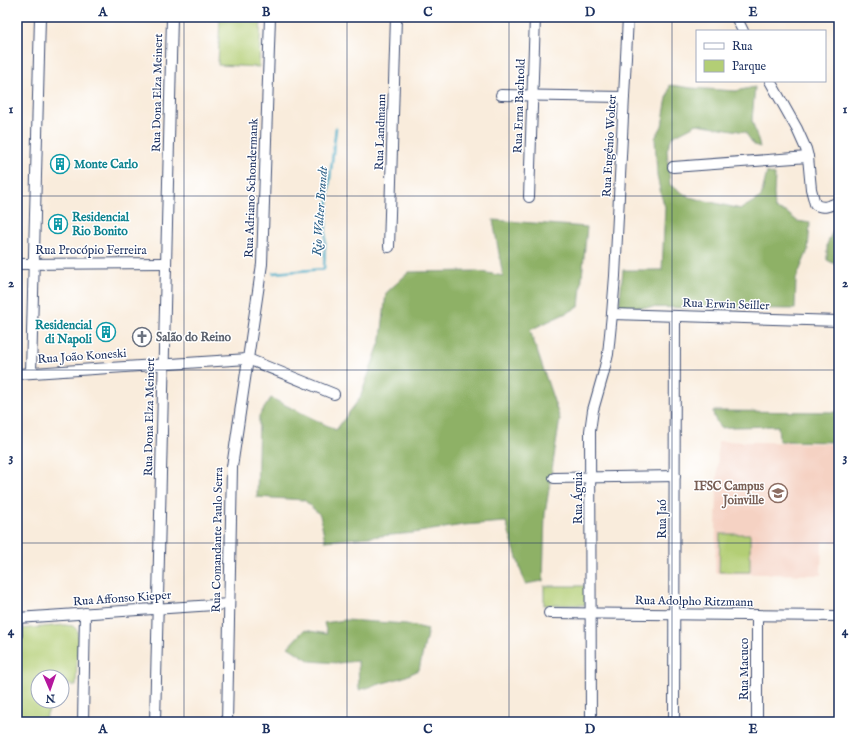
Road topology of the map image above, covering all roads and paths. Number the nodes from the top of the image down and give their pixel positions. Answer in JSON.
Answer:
{"nodes":[{"id":1,"x":40,"y":17,"type":"edge"},
{"id":2,"x":172,"y":17,"type":"edge"},
{"id":3,"x":270,"y":17,"type":"edge"},
{"id":4,"x":396,"y":17,"type":"edge"},
{"id":5,"x":535,"y":17,"type":"edge"},
{"id":6,"x":628,"y":17,"type":"edge"},
{"id":7,"x":736,"y":17,"type":"edge"},
{"id":8,"x":742,"y":30,"type":"edge"},
{"id":9,"x":771,"y":82,"type":"edge"},
{"id":10,"x":501,"y":95,"type":"dead end"},
{"id":11,"x":532,"y":95,"type":"junction"},
{"id":12,"x":624,"y":97,"type":"junction"},
{"id":13,"x":808,"y":157,"type":"junction"},
{"id":14,"x":673,"y":167,"type":"dead end"},
{"id":15,"x":529,"y":196,"type":"dead end"},
{"id":16,"x":839,"y":202,"type":"edge"},
{"id":17,"x":389,"y":247,"type":"dead end"},
{"id":18,"x":166,"y":263,"type":"junction"},
{"id":19,"x":17,"y":264,"type":"edge"},
{"id":20,"x":34,"y":264,"type":"junction"},
{"id":21,"x":615,"y":276,"type":"joint"},
{"id":22,"x":612,"y":314,"type":"junction"},
{"id":23,"x":675,"y":316,"type":"junction"},
{"id":24,"x":839,"y":321,"type":"edge"},
{"id":25,"x":248,"y":359,"type":"junction"},
{"id":26,"x":163,"y":364,"type":"junction"},
{"id":27,"x":31,"y":373,"type":"junction"},
{"id":28,"x":17,"y":374,"type":"edge"},
{"id":29,"x":334,"y":394,"type":"dead end"},
{"id":30,"x":675,"y":476,"type":"junction"},
{"id":31,"x":590,"y":477,"type":"junction"},
{"id":32,"x":554,"y":478,"type":"dead end"},
{"id":33,"x":229,"y":604,"type":"junction"},
{"id":34,"x":158,"y":609,"type":"junction"},
{"id":35,"x":85,"y":613,"type":"junction"},
{"id":36,"x":549,"y":613,"type":"dead end"},
{"id":37,"x":591,"y":614,"type":"junction"},
{"id":38,"x":675,"y":614,"type":"junction"},
{"id":39,"x":757,"y":615,"type":"junction"},
{"id":40,"x":839,"y":616,"type":"edge"},
{"id":41,"x":17,"y":618,"type":"edge"},
{"id":42,"x":17,"y":635,"type":"edge"},
{"id":43,"x":83,"y":722,"type":"edge"},
{"id":44,"x":155,"y":722,"type":"edge"},
{"id":45,"x":227,"y":722,"type":"edge"},
{"id":46,"x":591,"y":722,"type":"edge"},
{"id":47,"x":674,"y":722,"type":"edge"},
{"id":48,"x":757,"y":722,"type":"edge"}],
"edges":[{"from":1,"to":20,"type":"street"},
{"from":2,"to":18,"type":"street","name":"Rua Dona Elza Meinert"},
{"from":3,"to":25,"type":"street","name":"Rua Adriano Schondermank"},
{"from":4,"to":17,"type":"street","name":"Rua Landmann"},
{"from":5,"to":11,"type":"street","name":"Rua Erna Bachtold"},
{"from":6,"to":12,"type":"street","name":"Rua Eugênio Wolter"},
{"from":7,"to":8,"type":"street"},
{"from":9,"to":13,"type":"street"},
{"from":10,"to":11,"type":"street"},
{"from":11,"to":12,"type":"street"},
{"from":11,"to":15,"type":"street","name":"Rua Erna Bachtold"},
{"from":12,"to":21,"type":"street","name":"Rua Eugênio Wolter"},
{"from":13,"to":14,"type":"street"},
{"from":13,"to":16,"type":"street"},
{"from":18,"to":20,"type":"street","name":"Rua Procópio Ferreira"},
{"from":18,"to":26,"type":"street","name":"Rua Dona Elza Meinert"},
{"from":19,"to":20,"type":"street","name":"Rua Procópio Ferreira"},
{"from":20,"to":27,"type":"street"},
{"from":21,"to":22,"type":"street","name":"Rua Águia"},
{"from":22,"to":23,"type":"street","name":"Rua Erwin Seiller"},
{"from":22,"to":31,"type":"street","name":"Rua Águia"},
{"from":23,"to":24,"type":"street","name":"Rua Erwin Seiller"},
{"from":23,"to":30,"type":"street","name":"Rua Jaó"},
{"from":25,"to":26,"type":"street","name":"Rua João Koneski"},
{"from":25,"to":29,"type":"street","name":"Rua João Koneski"},
{"from":25,"to":33,"type":"street","name":"Rua Comandante Paulo Serra"},
{"from":26,"to":27,"type":"street","name":"Rua João Koneski"},
{"from":26,"to":34,"type":"street","name":"Rua Dona Elza Meinert"},
{"from":27,"to":28,"type":"street","name":"Rua João Koneski"},
{"from":30,"to":31,"type":"street"},
{"from":30,"to":38,"type":"street","name":"Rua Jaó"},
{"from":31,"to":32,"type":"street"},
{"from":31,"to":37,"type":"street","name":"Rua Águia"},
{"from":33,"to":34,"type":"street","name":"Rua Affonso Kieper"},
{"from":33,"to":45,"type":"street","name":"Rua Comandante Paulo Serra"},
{"from":34,"to":35,"type":"street","name":"Rua Affonso Kieper"},
{"from":34,"to":44,"type":"street","name":"Rua Dona Elza Meinert"},
{"from":35,"to":41,"type":"street","name":"Rua Affonso Kieper"},
{"from":35,"to":43,"type":"street"},
{"from":36,"to":37,"type":"street","name":"Rua Adolpho Ritzmann"},
{"from":37,"to":38,"type":"street","name":"Rua Adolpho Ritzmann"},
{"from":37,"to":46,"type":"street","name":"Rua Águia"},
{"from":38,"to":39,"type":"street","name":"Rua Adolpho Ritzmann"},
{"from":38,"to":47,"type":"street","name":"Rua Jaó"},
{"from":39,"to":40,"type":"street","name":"Rua Adolpho Ritzmann"},
{"from":39,"to":48,"type":"street","name":"Rua Macuco"},
{"from":41,"to":42,"type":"street"}]}
